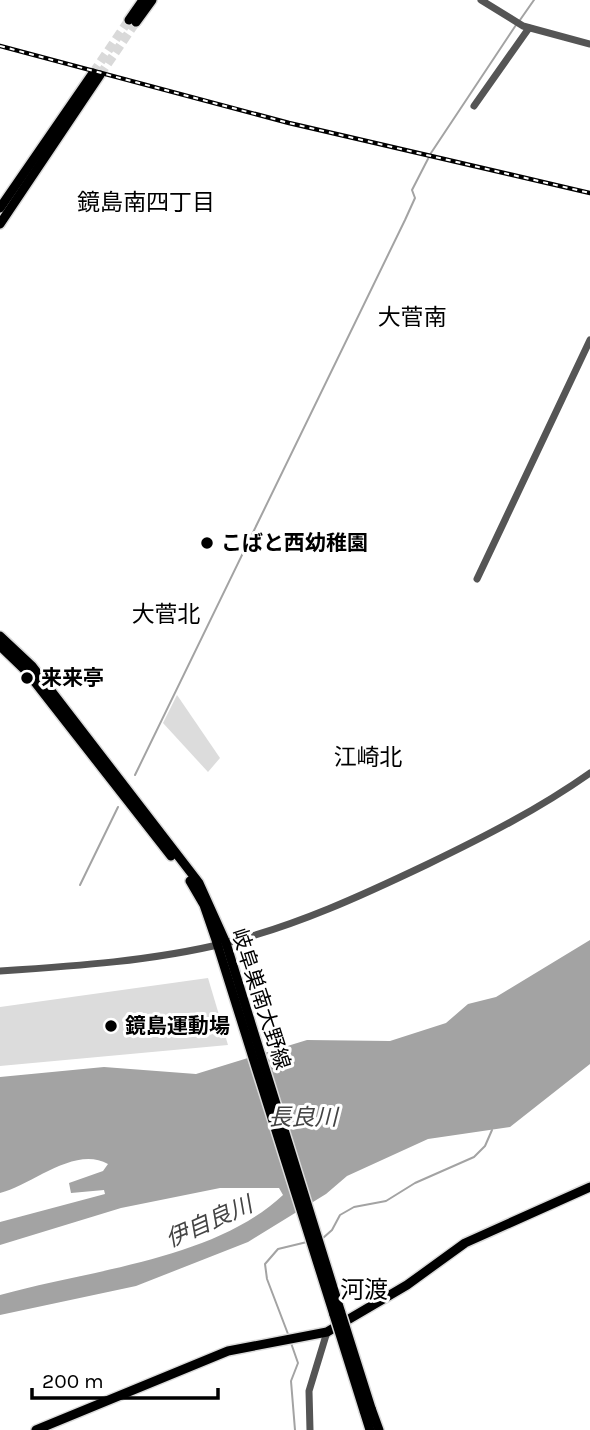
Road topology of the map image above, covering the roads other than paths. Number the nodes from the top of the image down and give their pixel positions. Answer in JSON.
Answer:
{"nodes":[{"id":1,"x":143,"y":0,"type":"edge"},
{"id":2,"x":152,"y":0,"type":"edge"},
{"id":3,"x":481,"y":0,"type":"edge"},
{"id":4,"x":529,"y":27,"type":"junction"},
{"id":5,"x":590,"y":44,"type":"edge"},
{"id":6,"x":474,"y":106,"type":"dead end"},
{"id":7,"x":0,"y":208,"type":"edge"},
{"id":8,"x":0,"y":224,"type":"edge"},
{"id":9,"x":590,"y":340,"type":"edge"},
{"id":10,"x":477,"y":579,"type":"dead end"},
{"id":11,"x":0,"y":636,"type":"edge"},
{"id":12,"x":0,"y":646,"type":"edge"},
{"id":13,"x":590,"y":773,"type":"edge"},
{"id":14,"x":129,"y":798,"type":"junction"},
{"id":15,"x":223,"y":949,"type":"junction"},
{"id":16,"x":0,"y":971,"type":"edge"},
{"id":17,"x":590,"y":1187,"type":"edge"},
{"id":18,"x":327,"y":1332,"type":"junction"},
{"id":19,"x":368,"y":1409,"type":"junction"},
{"id":20,"x":36,"y":1430,"type":"edge"},
{"id":21,"x":310,"y":1430,"type":"edge"},
{"id":22,"x":370,"y":1430,"type":"edge"},
{"id":23,"x":379,"y":1430,"type":"edge"}],
"edges":[{"from":1,"to":2,"type":"main road"},
{"from":3,"to":4,"type":"street"},
{"from":4,"to":5,"type":"street"},
{"from":4,"to":6,"type":"street"},
{"from":7,"to":8,"type":"main road"},
{"from":9,"to":10,"type":"street"},
{"from":11,"to":14,"type":"main road","name":"岐阜巣南大野線"},
{"from":12,"to":14,"type":"main road","name":"岐阜巣南大野線"},
{"from":13,"to":15,"type":"street"},
{"from":14,"to":15,"type":"main road","name":"岐阜巣南大野線"},
{"from":15,"to":16,"type":"street"},
{"from":15,"to":19,"type":"main road","name":"岐阜巣南大野線","bridge":true},
{"from":17,"to":18,"type":"main road"},
{"from":18,"to":20,"type":"main road"},
{"from":18,"to":21,"type":"street"},
{"from":19,"to":22,"type":"main road","name":"岐阜巣南大野線"},
{"from":19,"to":23,"type":"main road","name":"岐阜巣南大野線"}]}
